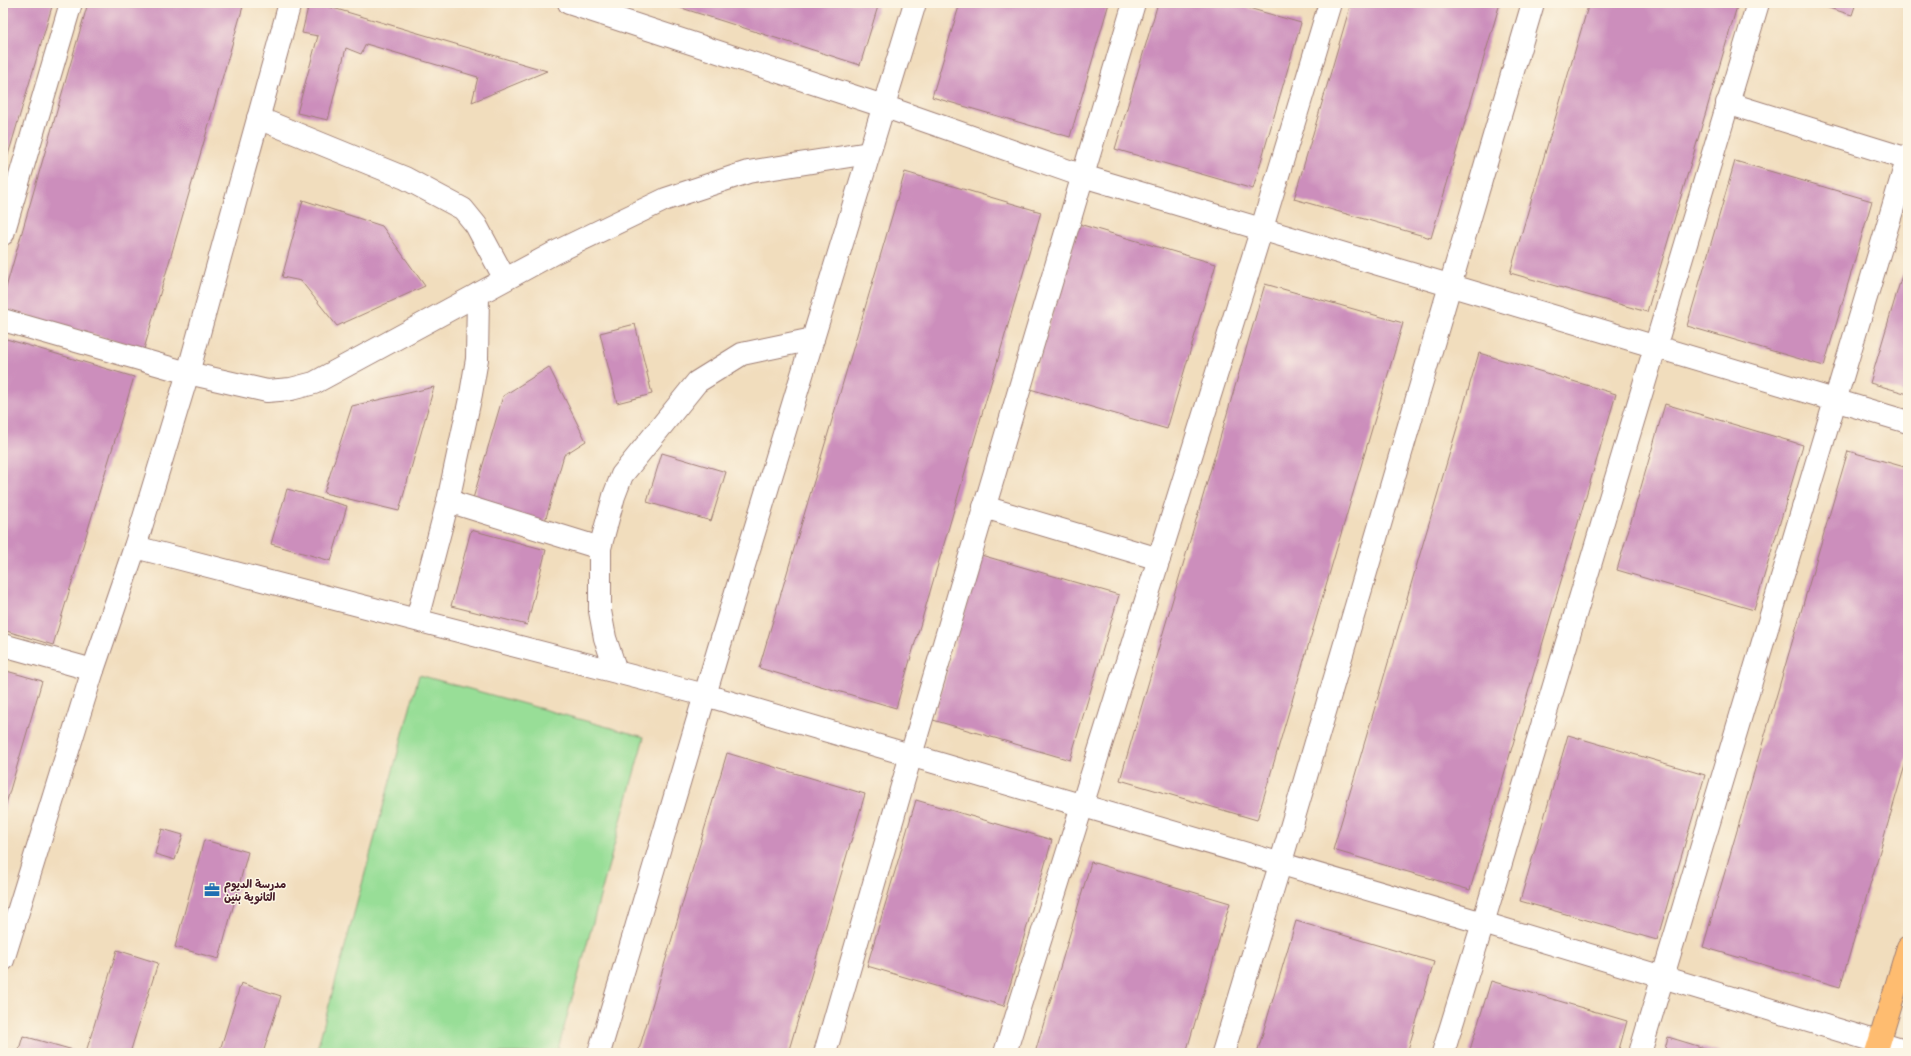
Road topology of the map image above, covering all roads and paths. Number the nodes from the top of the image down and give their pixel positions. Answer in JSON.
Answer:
{"nodes":[{"id":1,"x":71,"y":3,"type":"edge"},
{"id":2,"x":290,"y":3,"type":"edge"},
{"id":3,"x":569,"y":3,"type":"edge"},
{"id":4,"x":915,"y":3,"type":"edge"},
{"id":5,"x":1134,"y":3,"type":"edge"},
{"id":6,"x":1330,"y":3,"type":"edge"},
{"id":7,"x":1533,"y":3,"type":"edge"},
{"id":8,"x":1758,"y":3,"type":"edge"},
{"id":9,"x":604,"y":8,"type":"edge"},
{"id":10,"x":1727,"y":103,"type":"junction"},
{"id":11,"x":883,"y":106,"type":"junction"},
{"id":12,"x":258,"y":118,"type":"junction"},
{"id":13,"x":870,"y":153,"type":"junction"},
{"id":14,"x":1908,"y":158,"type":"edge"},
{"id":15,"x":1083,"y":176,"type":"junction"},
{"id":16,"x":1262,"y":228,"type":"junction"},
{"id":17,"x":3,"y":234,"type":"edge"},
{"id":18,"x":505,"y":279,"type":"junction"},
{"id":19,"x":1450,"y":285,"type":"junction"},
{"id":20,"x":478,"y":294,"type":"junction"},
{"id":21,"x":3,"y":320,"type":"edge"},
{"id":22,"x":813,"y":339,"type":"junction"},
{"id":23,"x":1654,"y":347,"type":"junction"},
{"id":24,"x":188,"y":373,"type":"junction"},
{"id":25,"x":1836,"y":400,"type":"junction"},
{"id":26,"x":1908,"y":422,"type":"edge"},
{"id":27,"x":448,"y":501,"type":"junction"},
{"id":28,"x":984,"y":507,"type":"junction"},
{"id":29,"x":135,"y":547,"type":"junction"},
{"id":30,"x":600,"y":548,"type":"junction"},
{"id":31,"x":1159,"y":559,"type":"junction"},
{"id":32,"x":417,"y":619,"type":"junction"},
{"id":33,"x":3,"y":645,"type":"edge"},
{"id":34,"x":93,"y":670,"type":"junction"},
{"id":35,"x":616,"y":671,"type":"junction"},
{"id":36,"x":705,"y":695,"type":"junction"},
{"id":37,"x":911,"y":755,"type":"junction"},
{"id":38,"x":1082,"y":806,"type":"junction"},
{"id":39,"x":1280,"y":865,"type":"junction"},
{"id":40,"x":1483,"y":923,"type":"junction"},
{"id":41,"x":1908,"y":947,"type":"edge"},
{"id":42,"x":3,"y":960,"type":"edge"},
{"id":43,"x":1663,"y":978,"type":"junction"},
{"id":44,"x":1878,"y":1048,"type":"edge"},
{"id":45,"x":1908,"y":1051,"type":"edge"},
{"id":46,"x":599,"y":1053,"type":"edge"},
{"id":47,"x":826,"y":1053,"type":"edge"},
{"id":48,"x":1006,"y":1053,"type":"edge"},
{"id":49,"x":1223,"y":1053,"type":"edge"},
{"id":50,"x":1442,"y":1053,"type":"edge"},
{"id":51,"x":1640,"y":1053,"type":"edge"}],
"edges":[{"from":1,"to":17,"type":"street"},
{"from":2,"to":12,"type":"street"},
{"from":3,"to":9,"type":"street"},
{"from":4,"to":11,"type":"street"},
{"from":5,"to":15,"type":"street"},
{"from":6,"to":16,"type":"street"},
{"from":7,"to":19,"type":"street"},
{"from":8,"to":10,"type":"street"},
{"from":9,"to":11,"type":"street"},
{"from":10,"to":14,"type":"street"},
{"from":10,"to":23,"type":"street"},
{"from":11,"to":13,"type":"street"},
{"from":11,"to":15,"type":"street"},
{"from":12,"to":18,"type":"street"},
{"from":12,"to":24,"type":"street"},
{"from":13,"to":18,"type":"street"},
{"from":13,"to":22,"type":"street"},
{"from":14,"to":25,"type":"street"},
{"from":15,"to":16,"type":"street"},
{"from":15,"to":28,"type":"street"},
{"from":16,"to":19,"type":"street"},
{"from":16,"to":31,"type":"street"},
{"from":18,"to":20,"type":"street"},
{"from":19,"to":23,"type":"street"},
{"from":19,"to":39,"type":"street"},
{"from":20,"to":24,"type":"street"},
{"from":20,"to":27,"type":"street"},
{"from":21,"to":24,"type":"street"},
{"from":22,"to":30,"type":"street"},
{"from":22,"to":36,"type":"street"},
{"from":23,"to":25,"type":"street"},
{"from":23,"to":40,"type":"street"},
{"from":24,"to":29,"type":"street"},
{"from":25,"to":26,"type":"street"},
{"from":25,"to":43,"type":"street"},
{"from":27,"to":30,"type":"street"},
{"from":27,"to":32,"type":"street"},
{"from":28,"to":31,"type":"street"},
{"from":28,"to":37,"type":"street"},
{"from":29,"to":32,"type":"street"},
{"from":29,"to":34,"type":"street"},
{"from":30,"to":35,"type":"street"},
{"from":31,"to":38,"type":"street"},
{"from":32,"to":35,"type":"street"},
{"from":33,"to":34,"type":"street"},
{"from":34,"to":42,"type":"street"},
{"from":35,"to":36,"type":"street"},
{"from":36,"to":37,"type":"street"},
{"from":36,"to":46,"type":"street"},
{"from":37,"to":38,"type":"street"},
{"from":37,"to":47,"type":"street"},
{"from":38,"to":39,"type":"street"},
{"from":38,"to":48,"type":"street"},
{"from":39,"to":40,"type":"street"},
{"from":39,"to":49,"type":"street"},
{"from":40,"to":43,"type":"street"},
{"from":40,"to":50,"type":"street"},
{"from":41,"to":44,"type":"main road"},
{"from":43,"to":44,"type":"street"},
{"from":43,"to":51,"type":"street"},
{"from":44,"to":45,"type":"street"}]}
